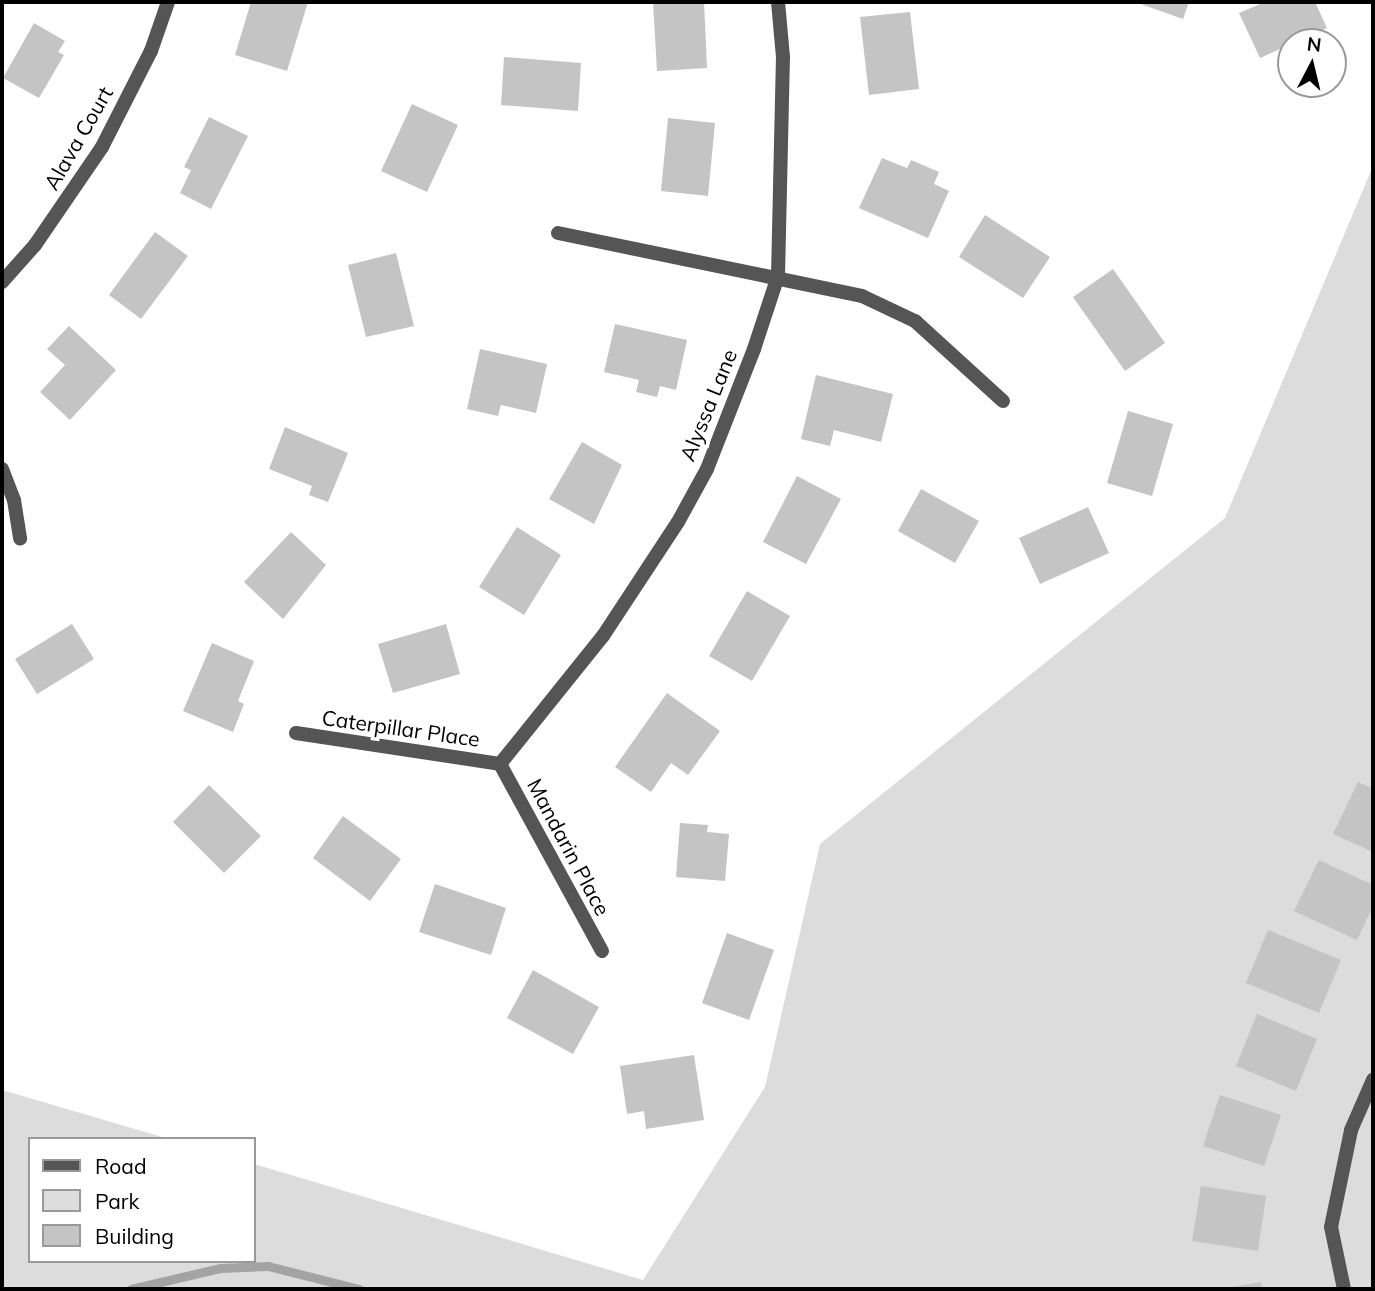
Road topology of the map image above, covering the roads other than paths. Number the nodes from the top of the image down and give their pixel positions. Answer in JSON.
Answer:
{"nodes":[{"id":1,"x":168,"y":2,"type":"edge"},
{"id":2,"x":778,"y":2,"type":"edge"},
{"id":3,"x":558,"y":233,"type":"dead end"},
{"id":4,"x":778,"y":276,"type":"junction"},
{"id":5,"x":2,"y":282,"type":"edge"},
{"id":6,"x":1003,"y":401,"type":"dead end"},
{"id":7,"x":2,"y":469,"type":"edge"},
{"id":8,"x":20,"y":539,"type":"dead end"},
{"id":9,"x":296,"y":733,"type":"dead end"},
{"id":10,"x":500,"y":764,"type":"junction"},
{"id":11,"x":602,"y":951,"type":"dead end"},
{"id":12,"x":1373,"y":1080,"type":"edge"},
{"id":13,"x":1343,"y":1289,"type":"edge"}],
"edges":[{"from":1,"to":5,"type":"street","name":"Alava Court"},
{"from":2,"to":4,"type":"street","name":"Alyssa Lane"},
{"from":3,"to":4,"type":"street"},
{"from":4,"to":6,"type":"street"},
{"from":4,"to":10,"type":"street","name":"Alyssa Lane"},
{"from":7,"to":8,"type":"street"},
{"from":9,"to":10,"type":"street","name":"Caterpillar Place"},
{"from":10,"to":11,"type":"street","name":"Mandarin Place"},
{"from":12,"to":13,"type":"street"}]}
